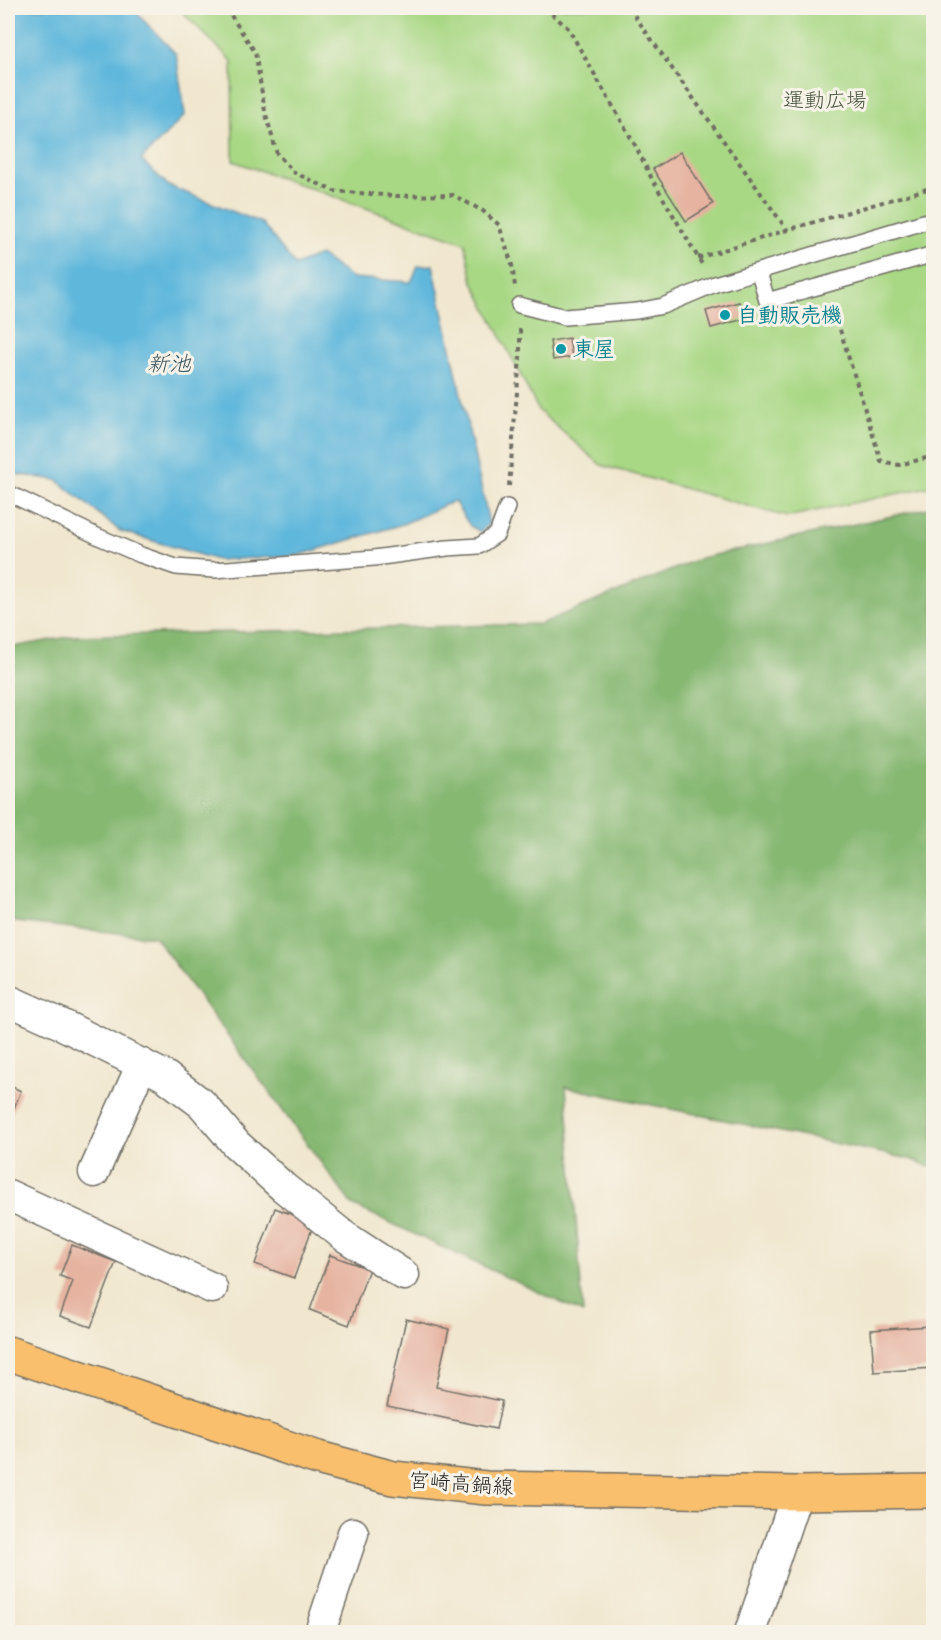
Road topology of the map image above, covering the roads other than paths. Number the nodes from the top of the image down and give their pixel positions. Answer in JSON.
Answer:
{"nodes":[{"id":1,"x":933,"y":219,"type":"edge"},
{"id":2,"x":933,"y":254,"type":"edge"},
{"id":3,"x":759,"y":272,"type":"junction"},
{"id":4,"x":519,"y":305,"type":"road end"},
{"id":5,"x":8,"y":493,"type":"edge"},
{"id":6,"x":507,"y":507,"type":"road end"},
{"id":7,"x":8,"y":1000,"type":"edge"},
{"id":8,"x":142,"y":1064,"type":"junction"},
{"id":9,"x":94,"y":1172,"type":"dead end"},
{"id":10,"x":8,"y":1195,"type":"edge"},
{"id":11,"x":404,"y":1275,"type":"dead end"},
{"id":12,"x":212,"y":1288,"type":"dead end"},
{"id":13,"x":8,"y":1353,"type":"edge"},
{"id":14,"x":932,"y":1487,"type":"edge"},
{"id":15,"x":797,"y":1493,"type":"junction"},
{"id":16,"x":353,"y":1533,"type":"dead end"},
{"id":17,"x":320,"y":1632,"type":"edge"},
{"id":18,"x":750,"y":1632,"type":"edge"}],
"edges":[{"from":1,"to":3,"type":"lane"},
{"from":2,"to":3,"type":"lane"},
{"from":3,"to":4,"type":"lane"},
{"from":5,"to":6,"type":"lane"},
{"from":7,"to":8,"type":"street"},
{"from":8,"to":9,"type":"street"},
{"from":8,"to":11,"type":"street"},
{"from":10,"to":12,"type":"street"},
{"from":13,"to":15,"type":"main road","name":"宮崎高鍋線"},
{"from":14,"to":15,"type":"main road","name":"宮崎高鍋線"},
{"from":15,"to":18,"type":"street"},
{"from":16,"to":17,"type":"street"}]}
